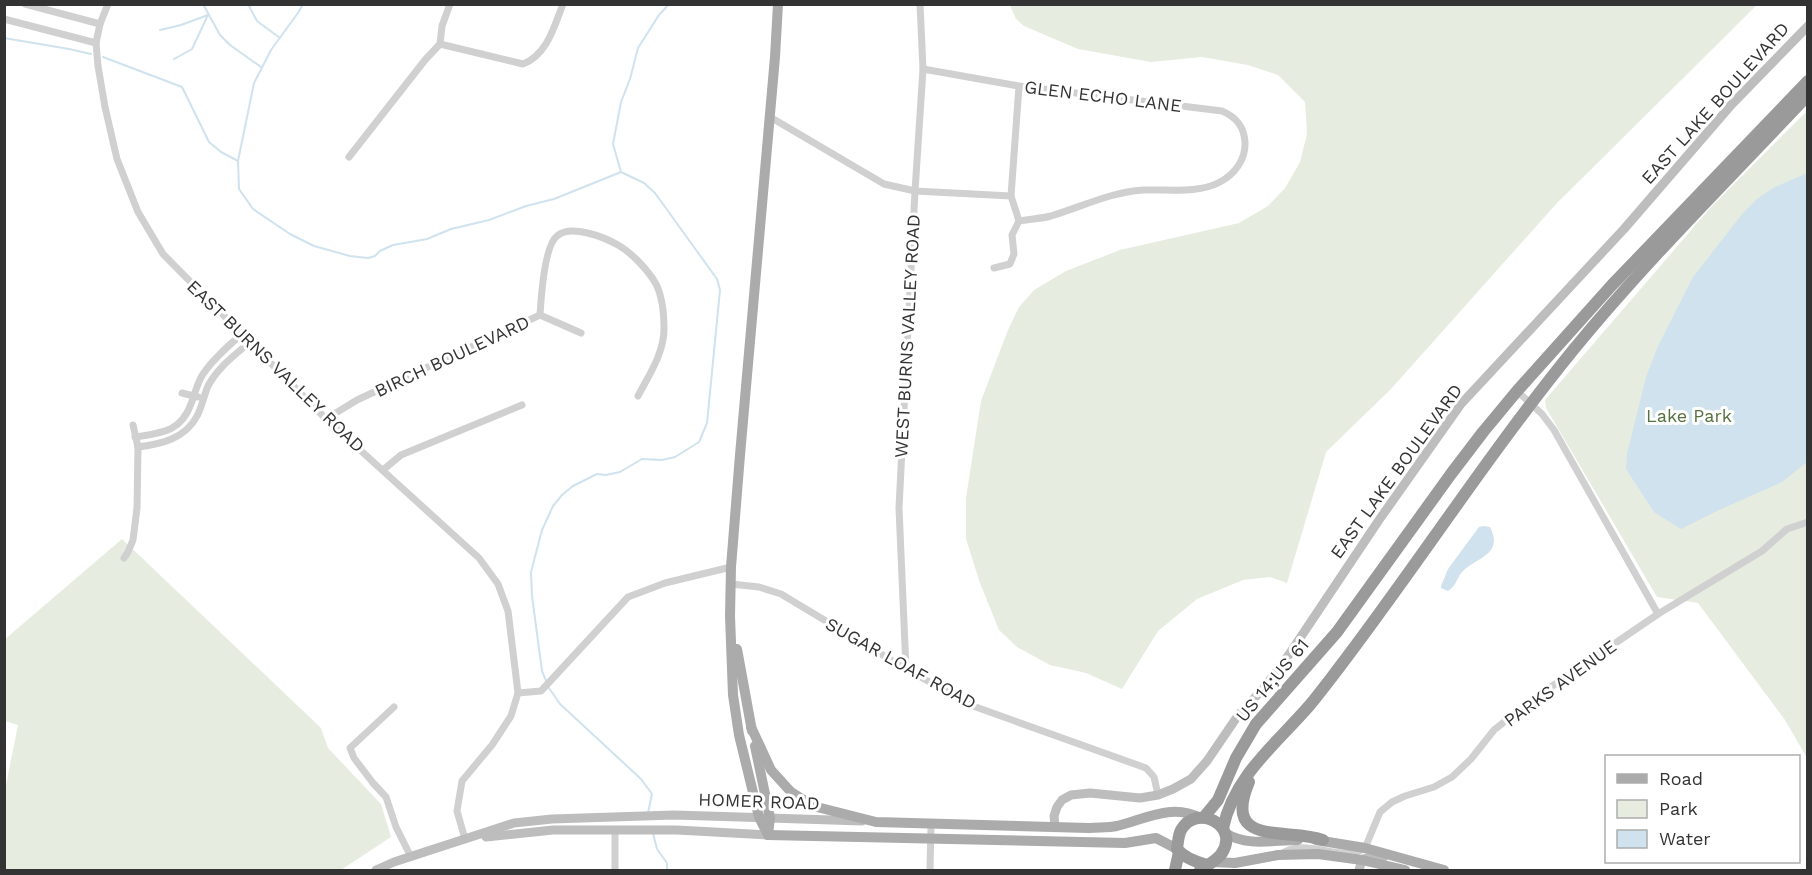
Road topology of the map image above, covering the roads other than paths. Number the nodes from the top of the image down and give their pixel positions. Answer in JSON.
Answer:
{"nodes":[{"id":1,"x":25,"y":4,"type":"edge"},
{"id":2,"x":108,"y":4,"type":"edge"},
{"id":3,"x":450,"y":4,"type":"edge"},
{"id":4,"x":563,"y":4,"type":"edge"},
{"id":5,"x":778,"y":4,"type":"edge"},
{"id":6,"x":920,"y":4,"type":"edge"},
{"id":7,"x":4,"y":19,"type":"edge"},
{"id":8,"x":100,"y":24,"type":"junction"},
{"id":9,"x":1808,"y":26,"type":"edge"},
{"id":10,"x":96,"y":43,"type":"junction"},
{"id":11,"x":440,"y":45,"type":"junction"},
{"id":12,"x":923,"y":69,"type":"junction"},
{"id":13,"x":1808,"y":81,"type":"edge"},
{"id":14,"x":1019,"y":86,"type":"junction"},
{"id":15,"x":1808,"y":95,"type":"edge"},
{"id":16,"x":770,"y":117,"type":"junction"},
{"id":17,"x":350,"y":157,"type":"dead end"},
{"id":18,"x":915,"y":191,"type":"junction"},
{"id":19,"x":1011,"y":196,"type":"junction"},
{"id":20,"x":1019,"y":221,"type":"junction"},
{"id":21,"x":994,"y":268,"type":"dead end"},
{"id":22,"x":540,"y":315,"type":"junction"},
{"id":23,"x":581,"y":333,"type":"dead end"},
{"id":24,"x":242,"y":334,"type":"junction"},
{"id":25,"x":250,"y":342,"type":"junction"},
{"id":26,"x":1517,"y":391,"type":"junction"},
{"id":27,"x":182,"y":393,"type":"dead end"},
{"id":28,"x":194,"y":396,"type":"junction"},
{"id":29,"x":638,"y":396,"type":"dead end"},
{"id":30,"x":203,"y":399,"type":"junction"},
{"id":31,"x":1531,"y":403,"type":"junction"},
{"id":32,"x":522,"y":405,"type":"dead end"},
{"id":33,"x":326,"y":419,"type":"junction"},
{"id":34,"x":133,"y":424,"type":"dead end"},
{"id":35,"x":135,"y":437,"type":"junction"},
{"id":36,"x":138,"y":447,"type":"junction"},
{"id":37,"x":383,"y":470,"type":"junction"},
{"id":38,"x":1808,"y":522,"type":"edge"},
{"id":39,"x":124,"y":558,"type":"dead end"},
{"id":40,"x":731,"y":567,"type":"junction"},
{"id":41,"x":731,"y":584,"type":"junction"},
{"id":42,"x":1658,"y":614,"type":"junction"},
{"id":43,"x":730,"y":616,"type":"junction"},
{"id":44,"x":906,"y":669,"type":"junction"},
{"id":45,"x":518,"y":693,"type":"junction"},
{"id":46,"x":394,"y":707,"type":"dead end"},
{"id":47,"x":751,"y":727,"type":"junction"},
{"id":48,"x":1268,"y":749,"type":"junction"},
{"id":49,"x":1158,"y":795,"type":"junction"},
{"id":50,"x":764,"y":818,"type":"junction"},
{"id":51,"x":1202,"y":818,"type":"junction"},
{"id":52,"x":876,"y":822,"type":"junction"},
{"id":53,"x":931,"y":824,"type":"junction"},
{"id":54,"x":1055,"y":826,"type":"junction"},
{"id":55,"x":615,"y":830,"type":"junction"},
{"id":56,"x":1224,"y":831,"type":"junction"},
{"id":57,"x":768,"y":835,"type":"junction"},
{"id":58,"x":930,"y":838,"type":"junction"},
{"id":59,"x":465,"y":839,"type":"junction"},
{"id":60,"x":1323,"y":840,"type":"junction"},
{"id":61,"x":1365,"y":848,"type":"junction"},
{"id":62,"x":1178,"y":851,"type":"junction"},
{"id":63,"x":1278,"y":855,"type":"junction"},
{"id":64,"x":411,"y":857,"type":"junction"},
{"id":65,"x":1361,"y":865,"type":"edge"},
{"id":66,"x":1207,"y":866,"type":"edge"},
{"id":67,"x":1430,"y":866,"type":"junction"},
{"id":68,"x":376,"y":870,"type":"edge"},
{"id":69,"x":615,"y":870,"type":"edge"},
{"id":70,"x":930,"y":870,"type":"edge"},
{"id":71,"x":1175,"y":870,"type":"edge"},
{"id":72,"x":1405,"y":870,"type":"edge"},
{"id":73,"x":1444,"y":870,"type":"edge"}],
"edges":[{"from":1,"to":8,"type":"street"},
{"from":2,"to":8,"type":"street","name":"EAST BURNS VALLEY ROAD"},
{"from":3,"to":11,"type":"street"},
{"from":4,"to":11,"type":"street"},
{"from":5,"to":16,"type":"main road"},
{"from":6,"to":12,"type":"street","name":"WEST BURNS VALLEY ROAD"},
{"from":7,"to":10,"type":"street"},
{"from":8,"to":10,"type":"street","name":"EAST BURNS VALLEY ROAD"},
{"from":9,"to":49,"type":"street","name":"EAST LAKE BOULEVARD"},
{"from":10,"to":24,"type":"street","name":"EAST BURNS VALLEY ROAD"},
{"from":11,"to":17,"type":"street"},
{"from":12,"to":14,"type":"street","name":"GLEN ECHO LANE"},
{"from":12,"to":18,"type":"street","name":"WEST BURNS VALLEY ROAD"},
{"from":13,"to":26,"type":"highway","name":"US 14;US 61"},
{"from":14,"to":19,"type":"street"},
{"from":14,"to":20,"type":"street","name":"GLEN ECHO LANE"},
{"from":15,"to":31,"type":"highway"},
{"from":16,"to":18,"type":"street"},
{"from":16,"to":40,"type":"main road"},
{"from":18,"to":19,"type":"street"},
{"from":18,"to":44,"type":"street","name":"WEST BURNS VALLEY ROAD"},
{"from":19,"to":20,"type":"street"},
{"from":20,"to":21,"type":"street"},
{"from":22,"to":23,"type":"street","name":"BIRCH BOULEVARD"},
{"from":22,"to":29,"type":"street"},
{"from":22,"to":33,"type":"street","name":"BIRCH BOULEVARD"},
{"from":24,"to":25,"type":"street","name":"EAST BURNS VALLEY ROAD"},
{"from":24,"to":28,"type":"street"},
{"from":25,"to":30,"type":"street"},
{"from":25,"to":33,"type":"street","name":"EAST BURNS VALLEY ROAD"},
{"from":26,"to":31,"type":"street"},
{"from":26,"to":51,"type":"highway","name":"US 14;US 61"},
{"from":27,"to":28,"type":"street"},
{"from":28,"to":30,"type":"street"},
{"from":28,"to":35,"type":"street"},
{"from":30,"to":36,"type":"street"},
{"from":31,"to":42,"type":"street"},
{"from":31,"to":48,"type":"highway"},
{"from":32,"to":37,"type":"street"},
{"from":33,"to":37,"type":"street","name":"EAST BURNS VALLEY ROAD"},
{"from":34,"to":35,"type":"street"},
{"from":35,"to":36,"type":"street"},
{"from":36,"to":39,"type":"street"},
{"from":37,"to":45,"type":"street","name":"EAST BURNS VALLEY ROAD"},
{"from":38,"to":42,"type":"street","name":"PARKS AVENUE"},
{"from":40,"to":41,"type":"main road"},
{"from":40,"to":45,"type":"street"},
{"from":41,"to":43,"type":"main road"},
{"from":41,"to":44,"type":"street","name":"SUGAR LOAF ROAD"},
{"from":42,"to":61,"type":"street","name":"PARKS AVENUE"},
{"from":43,"to":47,"type":"main road"},
{"from":43,"to":50,"type":"main road"},
{"from":44,"to":49,"type":"street","name":"SUGAR LOAF ROAD"},
{"from":45,"to":59,"type":"street"},
{"from":46,"to":64,"type":"street"},
{"from":47,"to":50,"type":"main road"},
{"from":47,"to":52,"type":"main road"},
{"from":48,"to":56,"type":"highway"},
{"from":48,"to":60,"type":"highway"},
{"from":49,"to":54,"type":"street","name":"EAST LAKE BOULEVARD"},
{"from":50,"to":52,"type":"street","name":"HOMER ROAD"},
{"from":50,"to":57,"type":"main road"},
{"from":50,"to":59,"type":"street","name":"HOMER ROAD"},
{"from":51,"to":54,"type":"main road","name":"HOMER ROAD"},
{"from":51,"to":56,"type":"highway"},
{"from":51,"to":62,"type":"highway","name":"US 14;US 61"},
{"from":52,"to":53,"type":"main road","name":"HOMER ROAD"},
{"from":53,"to":54,"type":"main road","name":"HOMER ROAD"},
{"from":53,"to":58,"type":"street"},
{"from":55,"to":57,"type":"street","name":"HOMER ROAD"},
{"from":55,"to":59,"type":"street","name":"HOMER ROAD"},
{"from":55,"to":69,"type":"street"},
{"from":56,"to":60,"type":"main road"},
{"from":56,"to":66,"type":"highway"},
{"from":57,"to":58,"type":"main road","name":"HOMER ROAD"},
{"from":58,"to":62,"type":"main road","name":"HOMER ROAD"},
{"from":58,"to":70,"type":"street"},
{"from":59,"to":64,"type":"street","name":"HOMER ROAD"},
{"from":60,"to":61,"type":"main road"},
{"from":61,"to":63,"type":"street"},
{"from":61,"to":67,"type":"main road"},
{"from":62,"to":66,"type":"highway"},
{"from":62,"to":71,"type":"highway","name":"US 14;US 61"},
{"from":63,"to":65,"type":"main road"},
{"from":63,"to":66,"type":"main road"},
{"from":64,"to":68,"type":"street","name":"HOMER ROAD"},
{"from":65,"to":67,"type":"street"},
{"from":65,"to":72,"type":"main road"},
{"from":67,"to":73,"type":"main road"}]}
